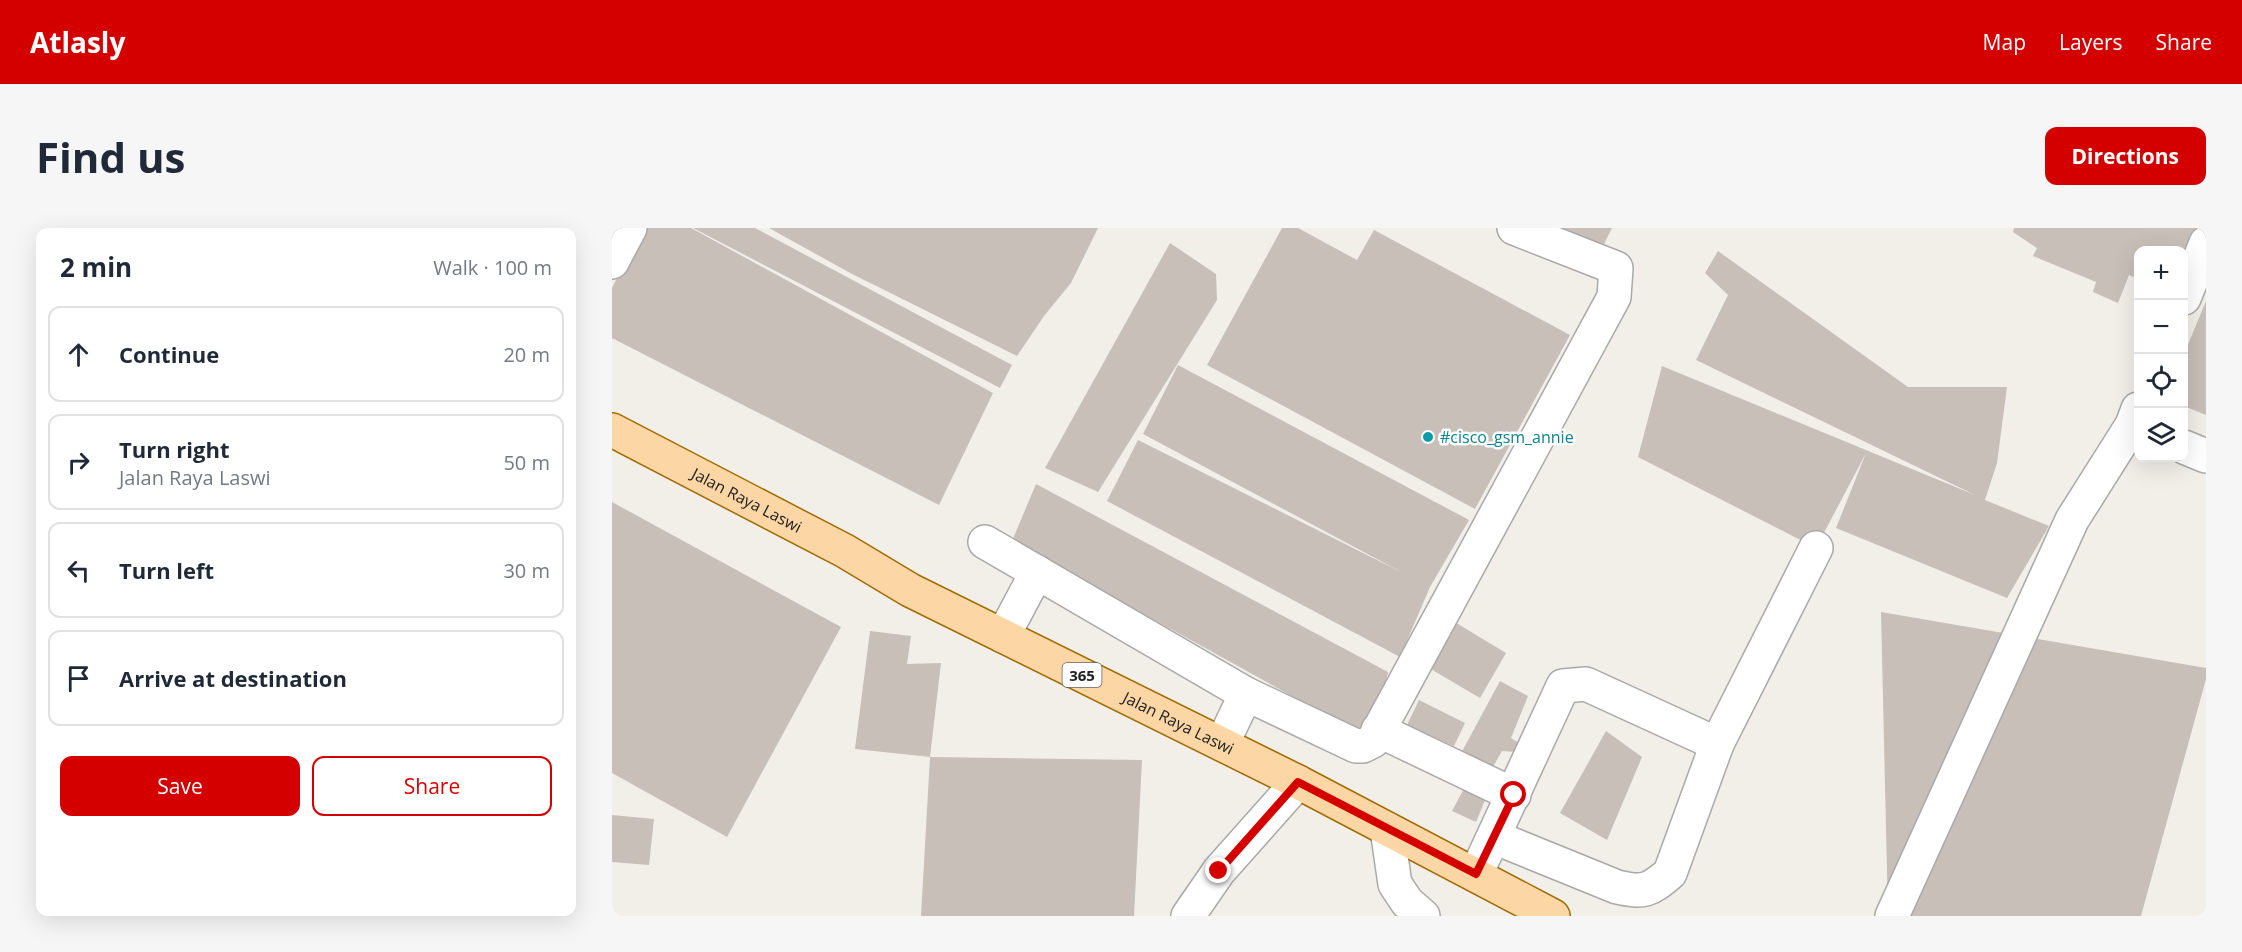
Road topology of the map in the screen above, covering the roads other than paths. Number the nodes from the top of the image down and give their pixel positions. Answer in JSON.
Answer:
{"nodes":[{"id":1,"x":630,"y":228,"type":"edge"},
{"id":2,"x":1514,"y":228,"type":"edge"},
{"id":3,"x":2206,"y":243,"type":"edge"},
{"id":4,"x":612,"y":262,"type":"edge"},
{"id":5,"x":2188,"y":288,"type":"edge"},
{"id":6,"x":2134,"y":424,"type":"edge"},
{"id":7,"x":612,"y":430,"type":"edge"},
{"id":8,"x":2188,"y":449,"type":"edge"},
{"id":9,"x":2206,"y":456,"type":"edge"},
{"id":10,"x":985,"y":542,"type":"dead end"},
{"id":11,"x":1816,"y":548,"type":"dead end"},
{"id":12,"x":1037,"y":572,"type":"junction"},
{"id":13,"x":1003,"y":636,"type":"junction"},
{"id":14,"x":1246,"y":694,"type":"junction"},
{"id":15,"x":1378,"y":730,"type":"junction"},
{"id":16,"x":1222,"y":744,"type":"junction"},
{"id":17,"x":1717,"y":744,"type":"junction"},
{"id":18,"x":1298,"y":782,"type":"junction"},
{"id":19,"x":1514,"y":795,"type":"junction"},
{"id":20,"x":1387,"y":829,"type":"junction"},
{"id":21,"x":1494,"y":837,"type":"junction"},
{"id":22,"x":1476,"y":874,"type":"junction"},
{"id":23,"x":1188,"y":916,"type":"edge"},
{"id":24,"x":1424,"y":916,"type":"edge"},
{"id":25,"x":1553,"y":916,"type":"edge"},
{"id":26,"x":1892,"y":916,"type":"edge"}],
"edges":[{"from":1,"to":4,"type":"street"},
{"from":2,"to":15,"type":"street"},
{"from":3,"to":5,"type":"street"},
{"from":6,"to":26,"type":"street"},
{"from":7,"to":13,"type":"main road","name":"Jalan Raya Laswi","number":"365"},
{"from":8,"to":9,"type":"street"},
{"from":10,"to":12,"type":"street"},
{"from":11,"to":17,"type":"street"},
{"from":12,"to":13,"type":"street"},
{"from":12,"to":14,"type":"street"},
{"from":13,"to":16,"type":"main road","name":"Jalan Raya Laswi","number":"365"},
{"from":14,"to":15,"type":"street"},
{"from":14,"to":16,"type":"street"},
{"from":15,"to":19,"type":"street"},
{"from":16,"to":18,"type":"main road","name":"Jalan Raya Laswi","number":"365"},
{"from":17,"to":19,"type":"street"},
{"from":17,"to":21,"type":"street"},
{"from":18,"to":20,"type":"main road","name":"Jalan Raya Laswi","number":"365"},
{"from":18,"to":23,"type":"street"},
{"from":19,"to":21,"type":"street"},
{"from":20,"to":22,"type":"main road","name":"Jalan Raya Laswi","number":"365"},
{"from":20,"to":24,"type":"street"},
{"from":21,"to":22,"type":"street"},
{"from":22,"to":25,"type":"main road","name":"Jalan Raya Laswi","number":"365"}]}
